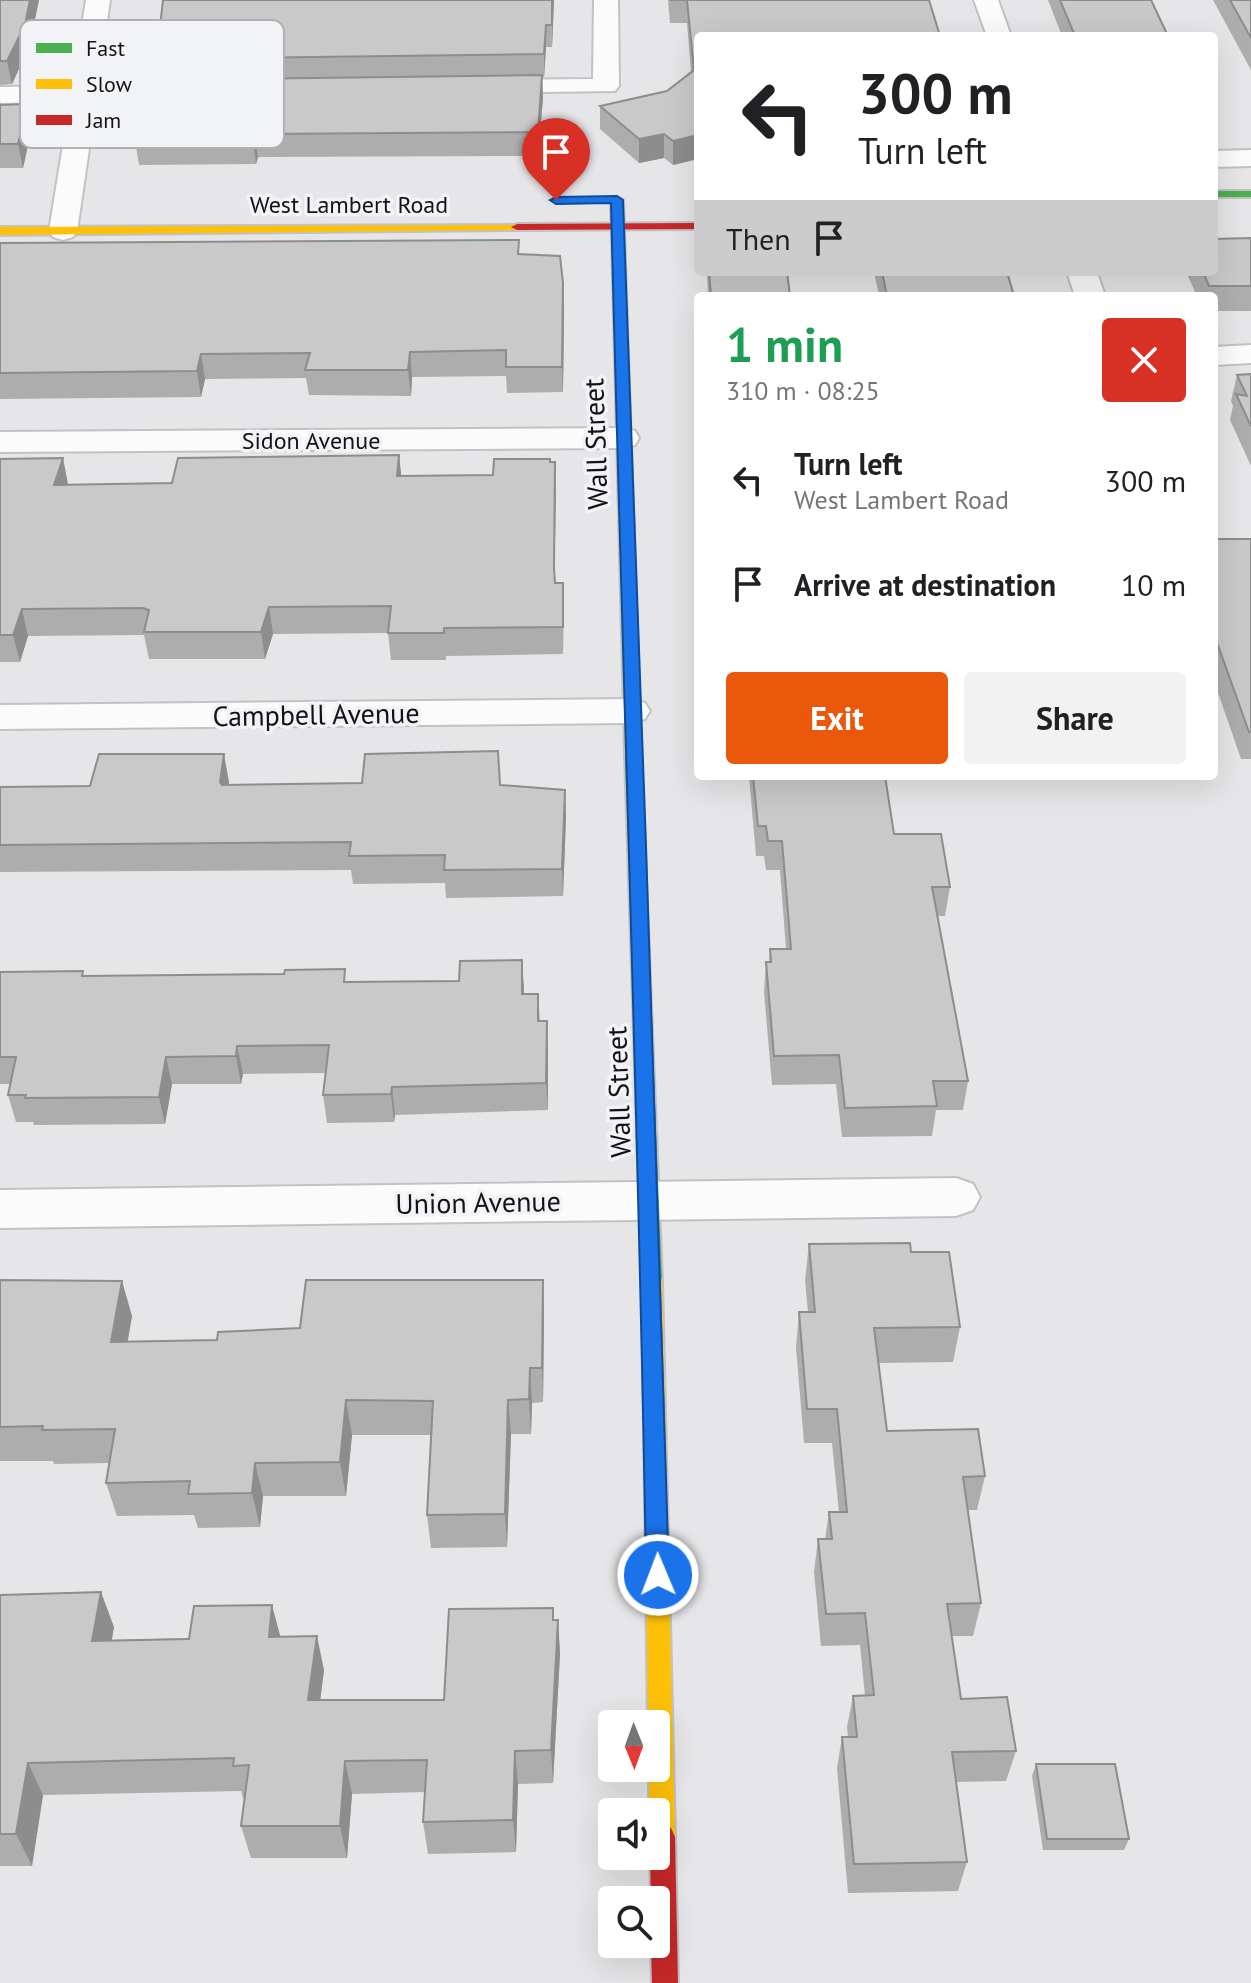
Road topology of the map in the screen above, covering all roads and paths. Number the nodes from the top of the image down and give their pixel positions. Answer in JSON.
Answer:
{"nodes":[{"id":1,"x":98,"y":0,"type":"edge"},
{"id":2,"x":606,"y":0,"type":"edge"},
{"id":3,"x":986,"y":0,"type":"edge"},
{"id":4,"x":95,"y":20,"type":"edge"},
{"id":5,"x":998,"y":32,"type":"edge"},
{"id":6,"x":463,"y":88,"type":"edge"},
{"id":7,"x":0,"y":95,"type":"edge"},
{"id":8,"x":20,"y":95,"type":"edge"},
{"id":9,"x":75,"y":148,"type":"edge"},
{"id":10,"x":1251,"y":158,"type":"edge"},
{"id":11,"x":1218,"y":159,"type":"edge"},
{"id":12,"x":1218,"y":194,"type":"edge"},
{"id":13,"x":1251,"y":194,"type":"edge"},
{"id":14,"x":616,"y":200,"type":"dead end"},
{"id":15,"x":65,"y":210,"type":"junction"},
{"id":16,"x":618,"y":226,"type":"junction"},
{"id":17,"x":694,"y":226,"type":"edge"},
{"id":18,"x":0,"y":231,"type":"edge"},
{"id":19,"x":1251,"y":354,"type":"edge"},
{"id":20,"x":1218,"y":356,"type":"edge"},
{"id":21,"x":623,"y":438,"type":"junction"},
{"id":22,"x":0,"y":442,"type":"edge"},
{"id":23,"x":631,"y":711,"type":"junction"},
{"id":24,"x":0,"y":717,"type":"edge"},
{"id":25,"x":956,"y":1197,"type":"dead end"},
{"id":26,"x":650,"y":1199,"type":"junction"},
{"id":27,"x":0,"y":1209,"type":"edge"},
{"id":28,"x":665,"y":1983,"type":"edge"}],
"edges":[{"from":1,"to":4,"type":"street"},
{"from":2,"to":6,"type":"street"},
{"from":3,"to":5,"type":"street"},
{"from":7,"to":8,"type":"street"},
{"from":9,"to":15,"type":"street"},
{"from":10,"to":11,"type":"street"},
{"from":12,"to":13,"type":"street"},
{"from":14,"to":16,"type":"street","name":"Wall Street"},
{"from":15,"to":16,"type":"street","name":"West Lambert Road"},
{"from":15,"to":18,"type":"street","name":"West Lambert Road"},
{"from":16,"to":17,"type":"street","name":"West Lambert Road"},
{"from":16,"to":21,"type":"street","name":"Wall Street"},
{"from":19,"to":20,"type":"street"},
{"from":21,"to":22,"type":"street","name":"Sidon Avenue"},
{"from":21,"to":23,"type":"street","name":"Wall Street"},
{"from":23,"to":24,"type":"street","name":"Campbell Avenue"},
{"from":23,"to":26,"type":"street","name":"Wall Street"},
{"from":25,"to":26,"type":"street","name":"Union Avenue"},
{"from":26,"to":27,"type":"street","name":"Union Avenue"},
{"from":26,"to":28,"type":"street","name":"Wall Street"}]}
